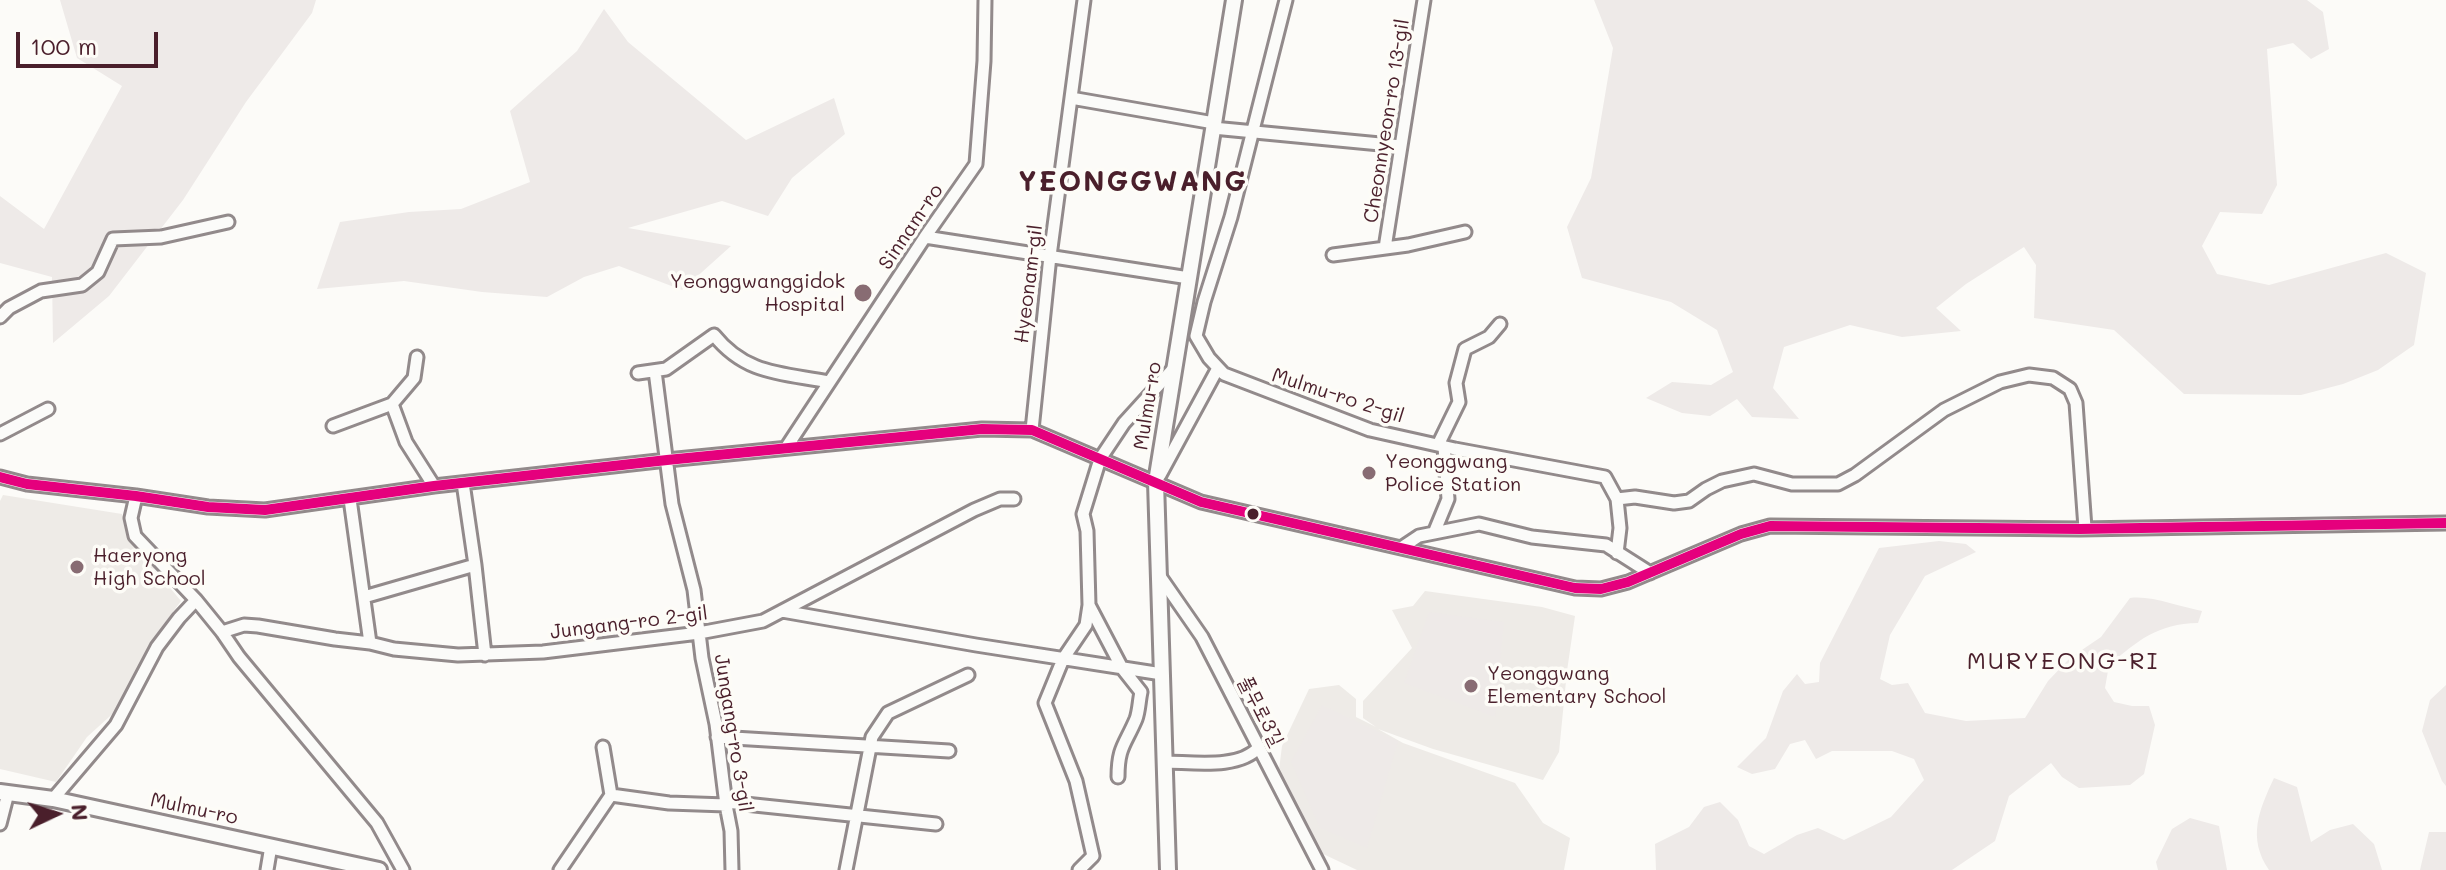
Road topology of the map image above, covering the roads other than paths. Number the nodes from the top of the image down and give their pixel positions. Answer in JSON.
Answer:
{"nodes":[{"id":1,"x":985,"y":0,"type":"edge"},
{"id":2,"x":1084,"y":0,"type":"edge"},
{"id":3,"x":1234,"y":0,"type":"edge"},
{"id":4,"x":1286,"y":0,"type":"edge"},
{"id":5,"x":1424,"y":0,"type":"edge"},
{"id":6,"x":1071,"y":98,"type":"junction"},
{"id":7,"x":1214,"y":126,"type":"junction"},
{"id":8,"x":1253,"y":132,"type":"junction"},
{"id":9,"x":1401,"y":146,"type":"junction"},
{"id":10,"x":228,"y":222,"type":"dead end"},
{"id":11,"x":1465,"y":232,"type":"dead end"},
{"id":12,"x":925,"y":237,"type":"junction"},
{"id":13,"x":1385,"y":248,"type":"junction"},
{"id":14,"x":1333,"y":255,"type":"dead end"},
{"id":15,"x":1050,"y":256,"type":"junction"},
{"id":16,"x":1189,"y":278,"type":"junction"},
{"id":17,"x":0,"y":317,"type":"edge"},
{"id":18,"x":1500,"y":324,"type":"dead end"},
{"id":19,"x":417,"y":357,"type":"dead end"},
{"id":20,"x":1174,"y":367,"type":"junction"},
{"id":21,"x":1218,"y":368,"type":"junction"},
{"id":22,"x":655,"y":371,"type":"junction"},
{"id":23,"x":638,"y":373,"type":"dead end"},
{"id":24,"x":829,"y":382,"type":"junction"},
{"id":25,"x":392,"y":404,"type":"junction"},
{"id":26,"x":48,"y":409,"type":"dead end"},
{"id":27,"x":333,"y":426,"type":"dead end"},
{"id":28,"x":1032,"y":430,"type":"junction"},
{"id":29,"x":0,"y":434,"type":"edge"},
{"id":30,"x":1441,"y":446,"type":"junction"},
{"id":31,"x":786,"y":448,"type":"junction"},
{"id":32,"x":1100,"y":459,"type":"junction"},
{"id":33,"x":667,"y":460,"type":"junction"},
{"id":34,"x":0,"y":477,"type":"edge"},
{"id":35,"x":1156,"y":482,"type":"junction"},
{"id":36,"x":463,"y":483,"type":"junction"},
{"id":37,"x":434,"y":486,"type":"junction"},
{"id":38,"x":136,"y":496,"type":"junction"},
{"id":39,"x":350,"y":499,"type":"junction"},
{"id":40,"x":1014,"y":499,"type":"dead end"},
{"id":41,"x":1617,"y":499,"type":"junction"},
{"id":42,"x":2446,"y":523,"type":"edge"},
{"id":43,"x":2085,"y":528,"type":"junction"},
{"id":44,"x":1434,"y":533,"type":"junction"},
{"id":45,"x":1401,"y":548,"type":"junction"},
{"id":46,"x":1617,"y":553,"type":"junction"},
{"id":47,"x":475,"y":565,"type":"junction"},
{"id":48,"x":1650,"y":573,"type":"junction"},
{"id":49,"x":1158,"y":575,"type":"junction"},
{"id":50,"x":364,"y":597,"type":"junction"},
{"id":51,"x":196,"y":600,"type":"junction"},
{"id":52,"x":1089,"y":605,"type":"junction"},
{"id":53,"x":782,"y":611,"type":"junction"},
{"id":54,"x":222,"y":632,"type":"junction"},
{"id":55,"x":699,"y":633,"type":"junction"},
{"id":56,"x":370,"y":643,"type":"junction"},
{"id":57,"x":485,"y":655,"type":"junction"},
{"id":58,"x":1063,"y":659,"type":"junction"},
{"id":59,"x":1122,"y":668,"type":"junction"},
{"id":60,"x":1162,"y":674,"type":"junction"},
{"id":61,"x":968,"y":675,"type":"dead end"},
{"id":62,"x":717,"y":737,"type":"junction"},
{"id":63,"x":871,"y":745,"type":"junction"},
{"id":64,"x":603,"y":747,"type":"dead end"},
{"id":65,"x":1259,"y":747,"type":"junction"},
{"id":66,"x":949,"y":751,"type":"dead end"},
{"id":67,"x":1164,"y":762,"type":"junction"},
{"id":68,"x":1118,"y":777,"type":"dead end"},
{"id":69,"x":4,"y":792,"type":"edge"},
{"id":70,"x":611,"y":795,"type":"junction"},
{"id":71,"x":53,"y":799,"type":"junction"},
{"id":72,"x":726,"y":804,"type":"junction"},
{"id":73,"x":856,"y":816,"type":"junction"},
{"id":74,"x":0,"y":824,"type":"edge"},
{"id":75,"x":936,"y":824,"type":"dead end"},
{"id":76,"x":271,"y":846,"type":"junction"},
{"id":77,"x":267,"y":870,"type":"edge"},
{"id":78,"x":379,"y":870,"type":"edge"},
{"id":79,"x":403,"y":870,"type":"edge"},
{"id":80,"x":560,"y":870,"type":"edge"},
{"id":81,"x":732,"y":870,"type":"edge"},
{"id":82,"x":846,"y":870,"type":"edge"},
{"id":83,"x":1079,"y":870,"type":"edge"},
{"id":84,"x":1168,"y":870,"type":"edge"},
{"id":85,"x":1322,"y":870,"type":"edge"}],
"edges":[{"from":1,"to":12,"type":"street","name":"Sinnam-ro"},
{"from":2,"to":6,"type":"street","name":"Hyeonam-gil"},
{"from":3,"to":7,"type":"main road","name":"Mulmu-ro"},
{"from":4,"to":8,"type":"street","name":"Mulmu-ro 2-gil"},
{"from":5,"to":9,"type":"street","name":"Cheonnyeon-ro 13-gil"},
{"from":6,"to":7,"type":"street"},
{"from":6,"to":15,"type":"street","name":"Hyeonam-gil"},
{"from":7,"to":8,"type":"street"},
{"from":7,"to":16,"type":"main road","name":"Mulmu-ro"},
{"from":8,"to":9,"type":"street"},
{"from":8,"to":21,"type":"street","name":"Mulmu-ro 2-gil"},
{"from":9,"to":13,"type":"street","name":"Cheonnyeon-ro 13-gil"},
{"from":10,"to":17,"type":"street"},
{"from":11,"to":13,"type":"street"},
{"from":12,"to":15,"type":"street"},
{"from":12,"to":24,"type":"street","name":"Sinnam-ro"},
{"from":13,"to":14,"type":"street"},
{"from":15,"to":16,"type":"street"},
{"from":15,"to":28,"type":"street","name":"Hyeonam-gil"},
{"from":16,"to":20,"type":"main road","name":"Mulmu-ro"},
{"from":18,"to":30,"type":"street"},
{"from":19,"to":25,"type":"street"},
{"from":20,"to":32,"type":"street"},
{"from":20,"to":35,"type":"main road","name":"Mulmu-ro"},
{"from":21,"to":30,"type":"street","name":"Mulmu-ro 2-gil"},
{"from":21,"to":35,"type":"street"},
{"from":22,"to":23,"type":"street"},
{"from":22,"to":24,"type":"street"},
{"from":22,"to":33,"type":"street","name":"Jungang-ro 3-gil"},
{"from":24,"to":31,"type":"street","name":"Sinnam-ro"},
{"from":25,"to":27,"type":"street"},
{"from":25,"to":37,"type":"street"},
{"from":26,"to":29,"type":"street"},
{"from":28,"to":31,"type":"street"},
{"from":28,"to":32,"type":"street"},
{"from":30,"to":41,"type":"street","name":"Mulmu-ro 2-gil"},
{"from":30,"to":44,"type":"street"},
{"from":31,"to":33,"type":"street"},
{"from":32,"to":35,"type":"street"},
{"from":32,"to":52,"type":"street"},
{"from":33,"to":36,"type":"street"},
{"from":33,"to":55,"type":"street","name":"Jungang-ro 3-gil"},
{"from":34,"to":38,"type":"street"},
{"from":35,"to":45,"type":"street"},
{"from":35,"to":49,"type":"main road","name":"Mulmu-ro"},
{"from":36,"to":37,"type":"street"},
{"from":36,"to":47,"type":"street"},
{"from":37,"to":39,"type":"street"},
{"from":38,"to":39,"type":"street"},
{"from":38,"to":51,"type":"street"},
{"from":39,"to":50,"type":"street"},
{"from":40,"to":53,"type":"street","name":"Jungang-ro 2-gil"},
{"from":41,"to":43,"type":"street"},
{"from":41,"to":46,"type":"street"},
{"from":42,"to":43,"type":"street"},
{"from":43,"to":48,"type":"street"},
{"from":44,"to":45,"type":"street"},
{"from":44,"to":46,"type":"street"},
{"from":45,"to":48,"type":"street"},
{"from":46,"to":48,"type":"street"},
{"from":47,"to":50,"type":"street"},
{"from":47,"to":57,"type":"street"},
{"from":49,"to":60,"type":"main road","name":"Mulmu-ro"},
{"from":49,"to":65,"type":"street","name":"풀무로3길"},
{"from":50,"to":56,"type":"street"},
{"from":51,"to":54,"type":"street"},
{"from":51,"to":71,"type":"street"},
{"from":52,"to":58,"type":"street"},
{"from":52,"to":59,"type":"street"},
{"from":53,"to":55,"type":"street","name":"Jungang-ro 2-gil"},
{"from":53,"to":58,"type":"street"},
{"from":54,"to":56,"type":"street","name":"Jungang-ro 2-gil"},
{"from":54,"to":79,"type":"street"},
{"from":55,"to":57,"type":"street","name":"Jungang-ro 2-gil"},
{"from":55,"to":62,"type":"street","name":"Jungang-ro 3-gil"},
{"from":56,"to":57,"type":"street","name":"Jungang-ro 2-gil"},
{"from":58,"to":59,"type":"street"},
{"from":58,"to":83,"type":"street"},
{"from":59,"to":60,"type":"street"},
{"from":59,"to":68,"type":"street"},
{"from":60,"to":67,"type":"main road","name":"Mulmu-ro"},
{"from":61,"to":63,"type":"street"},
{"from":62,"to":63,"type":"street"},
{"from":62,"to":72,"type":"street","name":"Jungang-ro 3-gil"},
{"from":63,"to":66,"type":"street"},
{"from":63,"to":73,"type":"street"},
{"from":64,"to":70,"type":"street"},
{"from":65,"to":67,"type":"street"},
{"from":65,"to":85,"type":"street","name":"풀무로3길"},
{"from":67,"to":84,"type":"main road","name":"Mulmu-ro"},
{"from":69,"to":71,"type":"main road","name":"Mulmu-ro"},
{"from":69,"to":74,"type":"street"},
{"from":70,"to":72,"type":"street"},
{"from":70,"to":80,"type":"street"},
{"from":71,"to":76,"type":"main road","name":"Mulmu-ro"},
{"from":72,"to":73,"type":"street"},
{"from":72,"to":81,"type":"street","name":"Jungang-ro 3-gil"},
{"from":73,"to":75,"type":"street"},
{"from":73,"to":82,"type":"street"},
{"from":76,"to":77,"type":"street"},
{"from":76,"to":78,"type":"main road","name":"Mulmu-ro"}]}
